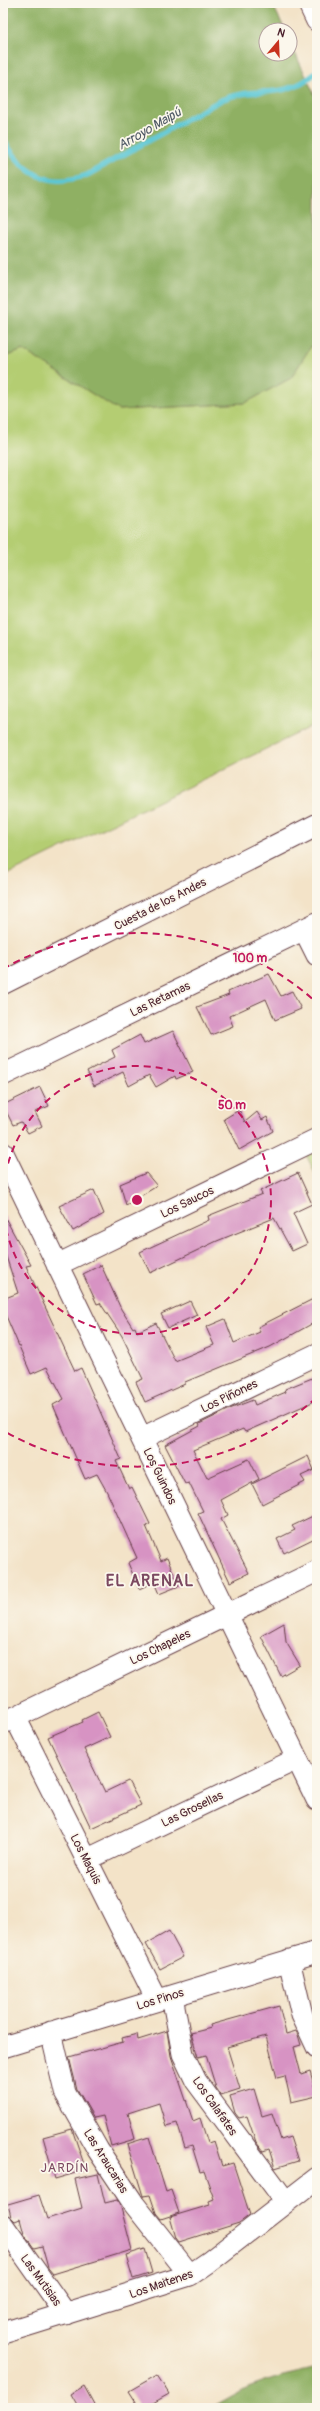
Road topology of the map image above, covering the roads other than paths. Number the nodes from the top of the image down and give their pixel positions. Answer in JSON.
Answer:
{"nodes":[{"id":1,"x":309,"y":3,"type":"edge"},
{"id":2,"x":317,"y":20,"type":"edge"},
{"id":3,"x":317,"y":825,"type":"edge"},
{"id":4,"x":311,"y":926,"type":"edge"},
{"id":5,"x":317,"y":955,"type":"edge"},
{"id":6,"x":3,"y":983,"type":"edge"},
{"id":7,"x":3,"y":1075,"type":"edge"},
{"id":8,"x":317,"y":1139,"type":"edge"},
{"id":9,"x":3,"y":1153,"type":"edge"},
{"id":10,"x":58,"y":1265,"type":"junction"},
{"id":11,"x":317,"y":1354,"type":"edge"},
{"id":12,"x":142,"y":1438,"type":"junction"},
{"id":13,"x":317,"y":1571,"type":"edge"},
{"id":14,"x":227,"y":1614,"type":"junction"},
{"id":15,"x":9,"y":1720,"type":"edge"},
{"id":16,"x":297,"y":1759,"type":"junction"},
{"id":17,"x":316,"y":1796,"type":"edge"},
{"id":18,"x":86,"y":1860,"type":"junction"},
{"id":19,"x":317,"y":1952,"type":"edge"},
{"id":20,"x":290,"y":1960,"type":"junction"},
{"id":21,"x":164,"y":1998,"type":"junction"},
{"id":22,"x":51,"y":2032,"type":"junction"},
{"id":23,"x":3,"y":2047,"type":"edge"},
{"id":24,"x":317,"y":2047,"type":"edge"},
{"id":25,"x":317,"y":2178,"type":"edge"},
{"id":26,"x":286,"y":2202,"type":"junction"},
{"id":27,"x":3,"y":2225,"type":"edge"},
{"id":28,"x":190,"y":2275,"type":"junction"},
{"id":29,"x":66,"y":2314,"type":"junction"},
{"id":30,"x":3,"y":2333,"type":"edge"}],
"edges":[{"from":1,"to":2,"type":"main road"},
{"from":3,"to":6,"type":"main road","name":"Cuesta de los Andes"},
{"from":4,"to":5,"type":"street"},
{"from":4,"to":7,"type":"street","name":"Las Retamas"},
{"from":8,"to":10,"type":"street","name":"Los Saucos"},
{"from":9,"to":10,"type":"street","name":"Los Guindos"},
{"from":10,"to":12,"type":"street","name":"Los Guindos"},
{"from":11,"to":12,"type":"street","name":"Los Piñones"},
{"from":12,"to":14,"type":"street","name":"Los Guindos"},
{"from":13,"to":14,"type":"street","name":"Los Chapeles"},
{"from":14,"to":15,"type":"street","name":"Los Chapeles"},
{"from":14,"to":16,"type":"street","name":"Los Guindos"},
{"from":15,"to":18,"type":"street","name":"Los Maquis"},
{"from":16,"to":17,"type":"street","name":"Los Guindos"},
{"from":16,"to":18,"type":"street","name":"Las Grosellas"},
{"from":18,"to":21,"type":"street","name":"Los Maquis"},
{"from":19,"to":20,"type":"street","name":"Los Pinos"},
{"from":20,"to":21,"type":"street","name":"Los Pinos"},
{"from":20,"to":24,"type":"street"},
{"from":21,"to":22,"type":"street","name":"Los Pinos"},
{"from":21,"to":26,"type":"street","name":"Los Calafates"},
{"from":22,"to":23,"type":"street","name":"Los Pinos"},
{"from":22,"to":28,"type":"street","name":"Las Araucarias"},
{"from":25,"to":26,"type":"street","name":"Los Maitenes"},
{"from":26,"to":28,"type":"street","name":"Los Maitenes"},
{"from":27,"to":29,"type":"street","name":"Las Mutisias"},
{"from":28,"to":29,"type":"street","name":"Los Maitenes"},
{"from":29,"to":30,"type":"street","name":"Los Maitenes"}]}
